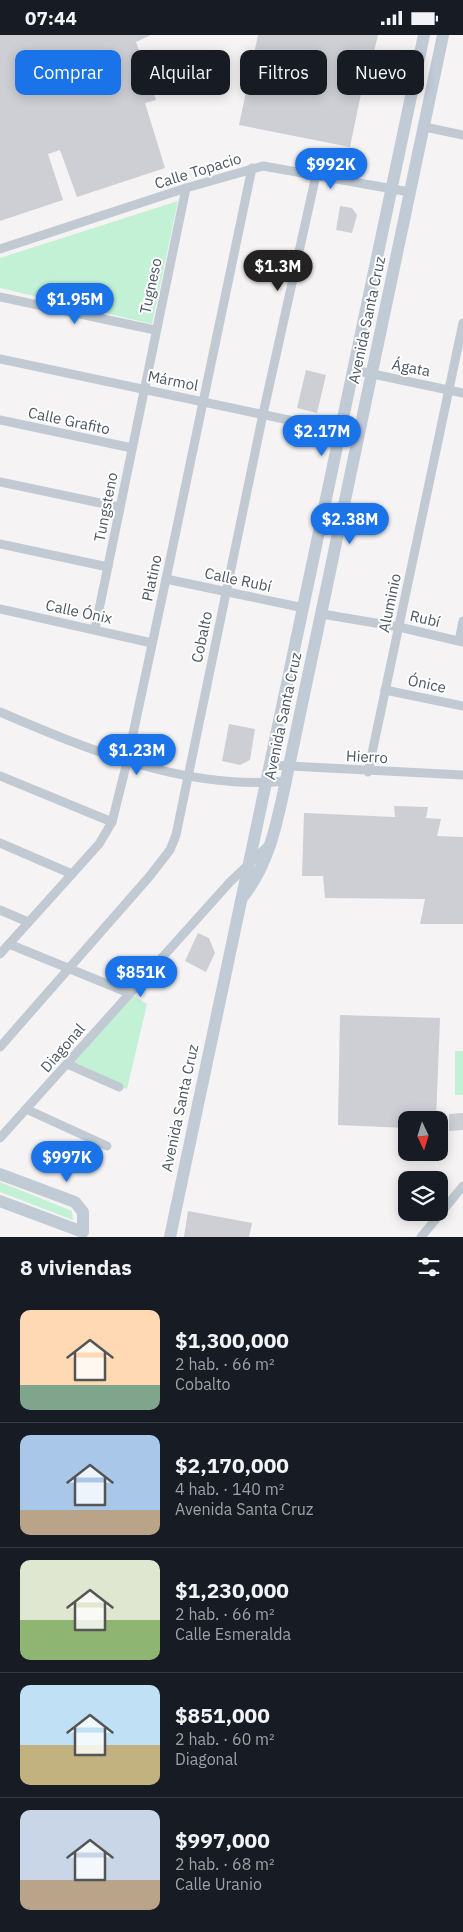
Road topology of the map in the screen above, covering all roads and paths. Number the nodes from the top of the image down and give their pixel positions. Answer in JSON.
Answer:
{"nodes":[{"id":1,"x":424,"y":35,"type":"edge"},
{"id":2,"x":443,"y":35,"type":"edge"},
{"id":3,"x":425,"y":127,"type":"junction"},
{"id":4,"x":463,"y":135,"type":"edge"},
{"id":5,"x":252,"y":169,"type":"junction"},
{"id":6,"x":316,"y":175,"type":"junction"},
{"id":7,"x":186,"y":188,"type":"junction"},
{"id":8,"x":391,"y":188,"type":"junction"},
{"id":9,"x":410,"y":192,"type":"junction"},
{"id":10,"x":0,"y":249,"type":"edge"},
{"id":11,"x":0,"y":297,"type":"edge"},
{"id":12,"x":462,"y":328,"type":"edge"},
{"id":13,"x":155,"y":330,"type":"junction"},
{"id":14,"x":0,"y":359,"type":"edge"},
{"id":15,"x":354,"y":370,"type":"junction"},
{"id":16,"x":372,"y":375,"type":"junction"},
{"id":17,"x":448,"y":389,"type":"junction"},
{"id":18,"x":145,"y":390,"type":"junction"},
{"id":19,"x":463,"y":393,"type":"edge"},
{"id":20,"x":203,"y":401,"type":"junction"},
{"id":21,"x":263,"y":414,"type":"junction"},
{"id":22,"x":0,"y":420,"type":"edge"},
{"id":23,"x":341,"y":431,"type":"junction"},
{"id":24,"x":132,"y":448,"type":"junction"},
{"id":25,"x":0,"y":482,"type":"edge"},
{"id":26,"x":119,"y":507,"type":"junction"},
{"id":27,"x":0,"y":544,"type":"edge"},
{"id":28,"x":108,"y":567,"type":"junction"},
{"id":29,"x":166,"y":579,"type":"junction"},
{"id":30,"x":226,"y":592,"type":"junction"},
{"id":31,"x":304,"y":608,"type":"junction"},
{"id":32,"x":0,"y":609,"type":"edge"},
{"id":33,"x":322,"y":614,"type":"junction"},
{"id":34,"x":463,"y":621,"type":"edge"},
{"id":35,"x":399,"y":627,"type":"junction"},
{"id":36,"x":95,"y":629,"type":"junction"},
{"id":37,"x":461,"y":642,"type":"edge"},
{"id":38,"x":152,"y":643,"type":"junction"},
{"id":39,"x":385,"y":690,"type":"junction"},
{"id":40,"x":463,"y":706,"type":"edge"},
{"id":41,"x":0,"y":712,"type":"edge"},
{"id":42,"x":127,"y":762,"type":"junction"},
{"id":43,"x":270,"y":765,"type":"junction"},
{"id":44,"x":289,"y":766,"type":"junction"},
{"id":45,"x":368,"y":772,"type":"junction"},
{"id":46,"x":0,"y":775,"type":"edge"},
{"id":47,"x":187,"y":775,"type":"junction"},
{"id":48,"x":463,"y":775,"type":"edge"},
{"id":49,"x":286,"y":781,"type":"junction"},
{"id":50,"x":265,"y":783,"type":"junction"},
{"id":51,"x":112,"y":822,"type":"junction"},
{"id":52,"x":0,"y":843,"type":"edge"},
{"id":53,"x":270,"y":845,"type":"junction"},
{"id":54,"x":248,"y":863,"type":"junction"},
{"id":55,"x":72,"y":874,"type":"junction"},
{"id":56,"x":242,"y":884,"type":"junction"},
{"id":57,"x":0,"y":910,"type":"edge"},
{"id":58,"x":28,"y":922,"type":"junction"},
{"id":59,"x":9,"y":944,"type":"junction"},
{"id":60,"x":0,"y":953,"type":"edge"},
{"id":61,"x":70,"y":968,"type":"junction"},
{"id":62,"x":129,"y":993,"type":"junction"},
{"id":63,"x":0,"y":1047,"type":"edge"},
{"id":64,"x":67,"y":1064,"type":"junction"},
{"id":65,"x":119,"y":1087,"type":"dead end"},
{"id":66,"x":26,"y":1109,"type":"junction"},
{"id":67,"x":0,"y":1138,"type":"edge"},
{"id":68,"x":107,"y":1145,"type":"dead end"},
{"id":69,"x":0,"y":1173,"type":"edge"},
{"id":70,"x":463,"y":1186,"type":"edge"},
{"id":71,"x":0,"y":1201,"type":"edge"},
{"id":72,"x":82,"y":1235,"type":"edge"},
{"id":73,"x":170,"y":1237,"type":"edge"},
{"id":74,"x":421,"y":1237,"type":"edge"}],
"edges":[{"from":1,"to":8,"type":"street","name":"Avenida Santa Cruz"},
{"from":2,"to":3,"type":"street","name":"Avenida Santa Cruz"},
{"from":3,"to":4,"type":"street"},
{"from":3,"to":9,"type":"street","name":"Avenida Santa Cruz"},
{"from":5,"to":6,"type":"street","name":"Calle Topacio"},
{"from":5,"to":7,"type":"street","name":"Calle Topacio"},
{"from":5,"to":20,"type":"street","name":"Platino"},
{"from":6,"to":8,"type":"street","name":"Calle Topacio"},
{"from":6,"to":21,"type":"street","name":"Cobalto"},
{"from":7,"to":10,"type":"street","name":"Calle Topacio"},
{"from":7,"to":13,"type":"street","name":"Tugneso"},
{"from":8,"to":9,"type":"street","name":"Calle Topacio"},
{"from":8,"to":15,"type":"street","name":"Avenida Santa Cruz"},
{"from":9,"to":16,"type":"street","name":"Avenida Santa Cruz"},
{"from":11,"to":13,"type":"street"},
{"from":12,"to":17,"type":"street","name":"Aluminio"},
{"from":13,"to":18,"type":"street","name":"Tugneso"},
{"from":14,"to":18,"type":"street","name":"Mármol"},
{"from":15,"to":16,"type":"street","name":"Ágata"},
{"from":15,"to":23,"type":"street","name":"Avenida Santa Cruz"},
{"from":16,"to":17,"type":"street","name":"Ágata"},
{"from":16,"to":33,"type":"street","name":"Avenida Santa Cruz"},
{"from":17,"to":19,"type":"street","name":"Ágata"},
{"from":17,"to":35,"type":"street","name":"Aluminio"},
{"from":18,"to":20,"type":"street","name":"Mármol"},
{"from":18,"to":24,"type":"street","name":"Tungsteno"},
{"from":20,"to":21,"type":"street","name":"Mármol"},
{"from":20,"to":29,"type":"street","name":"Platino"},
{"from":21,"to":23,"type":"street","name":"Mármol"},
{"from":21,"to":30,"type":"street","name":"Cobalto"},
{"from":22,"to":24,"type":"street","name":"Calle Grafito"},
{"from":23,"to":31,"type":"street","name":"Avenida Santa Cruz"},
{"from":24,"to":26,"type":"street","name":"Tungsteno"},
{"from":25,"to":26,"type":"street"},
{"from":26,"to":28,"type":"street","name":"Tungsteno"},
{"from":27,"to":28,"type":"street"},
{"from":28,"to":36,"type":"street","name":"Tungsteno"},
{"from":29,"to":30,"type":"street","name":"Calle Rubí"},
{"from":29,"to":38,"type":"street","name":"Platino"},
{"from":30,"to":31,"type":"street","name":"Calle Rubí"},
{"from":30,"to":47,"type":"street","name":"Cobalto"},
{"from":31,"to":43,"type":"street","name":"Avenida Santa Cruz"},
{"from":32,"to":36,"type":"street","name":"Calle Ónix"},
{"from":33,"to":35,"type":"street","name":"Rubí"},
{"from":33,"to":44,"type":"street","name":"Avenida Santa Cruz"},
{"from":34,"to":37,"type":"street"},
{"from":35,"to":37,"type":"street","name":"Rubí"},
{"from":35,"to":39,"type":"street","name":"Aluminio"},
{"from":36,"to":38,"type":"street","name":"Calle Ónix"},
{"from":38,"to":42,"type":"street","name":"Platino"},
{"from":39,"to":40,"type":"street","name":"Ónice"},
{"from":39,"to":45,"type":"street","name":"Aluminio"},
{"from":41,"to":42,"type":"street"},
{"from":42,"to":47,"type":"street"},
{"from":42,"to":51,"type":"street","name":"Platino"},
{"from":43,"to":44,"type":"street","name":"Hierro"},
{"from":43,"to":50,"type":"street","name":"Avenida Santa Cruz"},
{"from":44,"to":45,"type":"street","name":"Hierro"},
{"from":44,"to":49,"type":"street","name":"Avenida Santa Cruz"},
{"from":45,"to":48,"type":"street","name":"Hierro"},
{"from":46,"to":51,"type":"street"},
{"from":47,"to":50,"type":"street"},
{"from":47,"to":61,"type":"street","name":"Cobalto"},
{"from":49,"to":50,"type":"street"},
{"from":49,"to":53,"type":"street","name":"Avenida Santa Cruz"},
{"from":50,"to":54,"type":"street","name":"Avenida Santa Cruz"},
{"from":51,"to":55,"type":"street","name":"Platino"},
{"from":52,"to":55,"type":"street"},
{"from":53,"to":54,"type":"street"},
{"from":53,"to":56,"type":"street","name":"Avenida Santa Cruz"},
{"from":54,"to":56,"type":"street","name":"Avenida Santa Cruz"},
{"from":55,"to":58,"type":"street","name":"Platino"},
{"from":56,"to":62,"type":"street","name":"Diagonal"},
{"from":56,"to":73,"type":"street","name":"Avenida Santa Cruz"},
{"from":57,"to":58,"type":"street"},
{"from":58,"to":59,"type":"street","name":"Platino"},
{"from":59,"to":60,"type":"street","name":"Platino"},
{"from":59,"to":61,"type":"street"},
{"from":61,"to":62,"type":"street"},
{"from":61,"to":63,"type":"street","name":"Cobalto"},
{"from":62,"to":64,"type":"street","name":"Diagonal"},
{"from":64,"to":65,"type":"street"},
{"from":64,"to":66,"type":"street","name":"Diagonal"},
{"from":66,"to":67,"type":"street","name":"Diagonal"},
{"from":66,"to":68,"type":"street"},
{"from":69,"to":72,"type":"street"},
{"from":70,"to":74,"type":"street"},
{"from":71,"to":72,"type":"street"}]}
